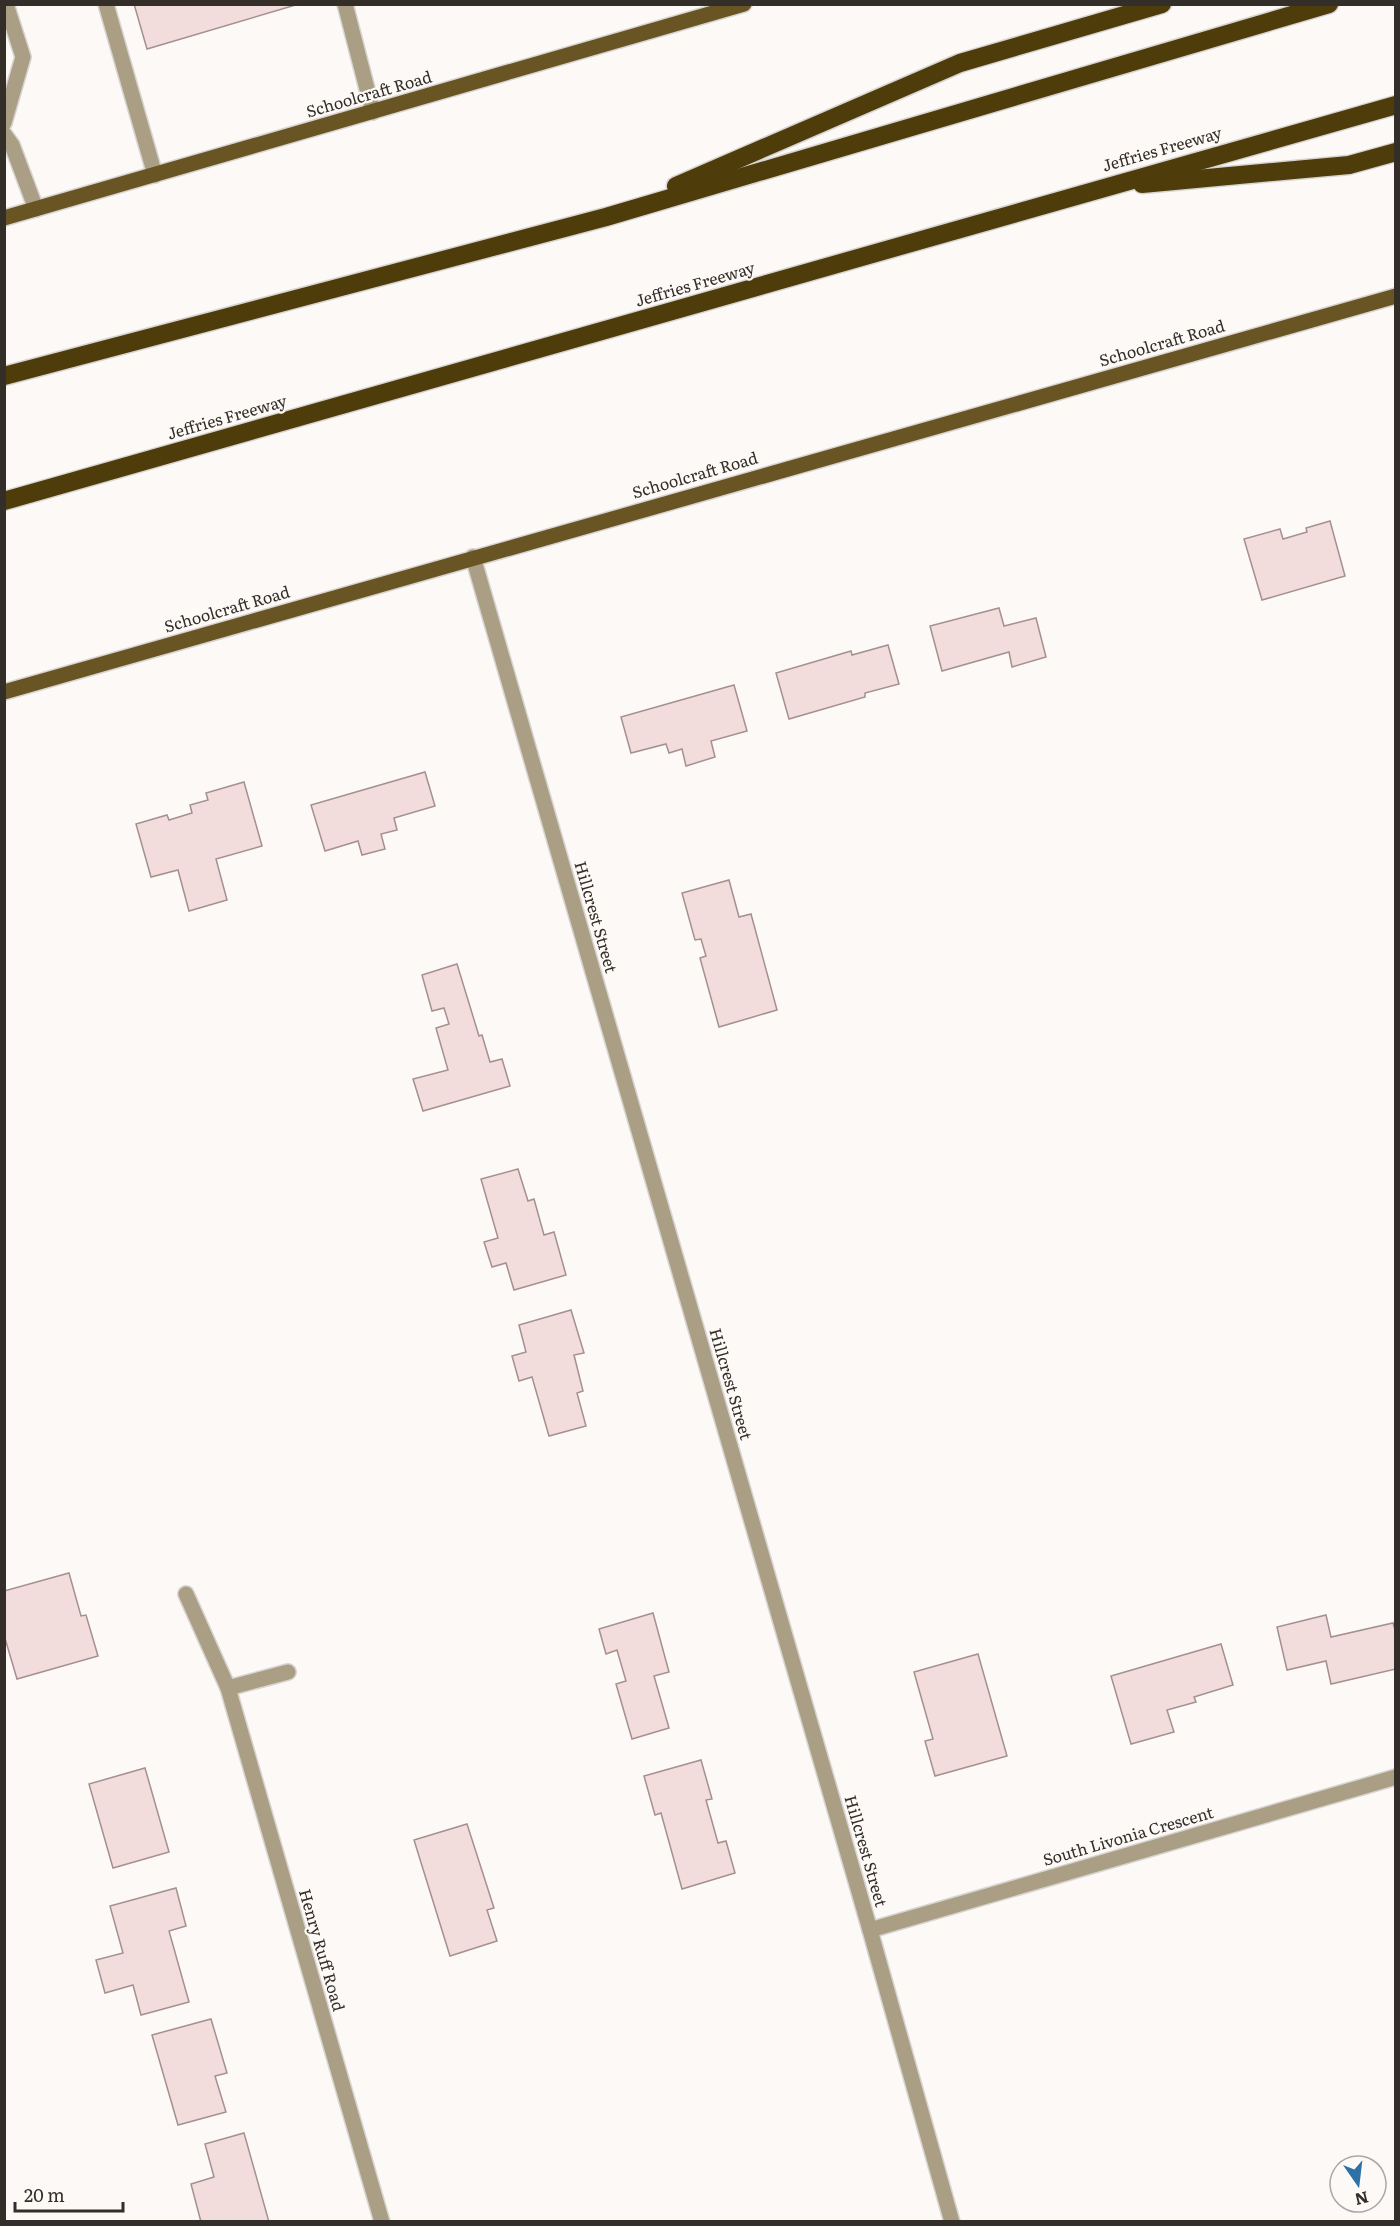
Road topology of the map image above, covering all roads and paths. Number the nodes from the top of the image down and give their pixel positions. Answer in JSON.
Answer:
{"nodes":[{"id":1,"x":6,"y":4,"type":"edge"},
{"id":2,"x":106,"y":4,"type":"edge"},
{"id":3,"x":345,"y":4,"type":"edge"},
{"id":4,"x":744,"y":4,"type":"edge"},
{"id":5,"x":1162,"y":4,"type":"edge"},
{"id":6,"x":1329,"y":4,"type":"edge"},
{"id":7,"x":719,"y":8,"type":"edge"},
{"id":8,"x":1395,"y":105,"type":"edge"},
{"id":9,"x":373,"y":112,"type":"junction"},
{"id":10,"x":4,"y":123,"type":"edge"},
{"id":11,"x":4,"y":134,"type":"edge"},
{"id":12,"x":1395,"y":152,"type":"edge"},
{"id":13,"x":155,"y":175,"type":"junction"},
{"id":14,"x":1095,"y":188,"type":"junction"},
{"id":15,"x":36,"y":209,"type":"junction"},
{"id":16,"x":606,"y":217,"type":"junction"},
{"id":17,"x":4,"y":218,"type":"edge"},
{"id":18,"x":1395,"y":296,"type":"edge"},
{"id":19,"x":4,"y":376,"type":"edge"},
{"id":20,"x":4,"y":501,"type":"edge"},
{"id":21,"x":473,"y":557,"type":"junction"},
{"id":22,"x":4,"y":692,"type":"edge"},
{"id":23,"x":186,"y":1594,"type":"dead end"},
{"id":24,"x":288,"y":1672,"type":"dead end"},
{"id":25,"x":228,"y":1688,"type":"junction"},
{"id":26,"x":1395,"y":1777,"type":"edge"},
{"id":27,"x":870,"y":1930,"type":"junction"},
{"id":28,"x":382,"y":2222,"type":"edge"},
{"id":29,"x":952,"y":2222,"type":"edge"}],
"edges":[{"from":1,"to":10,"type":"street"},
{"from":2,"to":13,"type":"street"},
{"from":3,"to":9,"type":"street"},
{"from":4,"to":7,"type":"main road","name":"Schoolcraft Road"},
{"from":5,"to":16,"type":"highway"},
{"from":6,"to":16,"type":"highway"},
{"from":7,"to":9,"type":"main road","name":"Schoolcraft Road"},
{"from":8,"to":14,"type":"highway","name":"Jeffries Freeway"},
{"from":9,"to":13,"type":"main road","name":"Schoolcraft Road"},
{"from":11,"to":15,"type":"street"},
{"from":12,"to":14,"type":"highway"},
{"from":13,"to":15,"type":"main road","name":"Schoolcraft Road"},
{"from":14,"to":20,"type":"highway","name":"Jeffries Freeway"},
{"from":15,"to":17,"type":"main road","name":"Schoolcraft Road"},
{"from":16,"to":19,"type":"highway"},
{"from":18,"to":21,"type":"main road","name":"Schoolcraft Road"},
{"from":21,"to":22,"type":"main road","name":"Schoolcraft Road"},
{"from":21,"to":27,"type":"street","name":"Hillcrest Street"},
{"from":23,"to":25,"type":"street","name":"Henry Ruff Road"},
{"from":24,"to":25,"type":"street"},
{"from":25,"to":28,"type":"street","name":"Henry Ruff Road"},
{"from":26,"to":27,"type":"street","name":"South Livonia Crescent"},
{"from":27,"to":29,"type":"street","name":"Hillcrest Street"}]}
